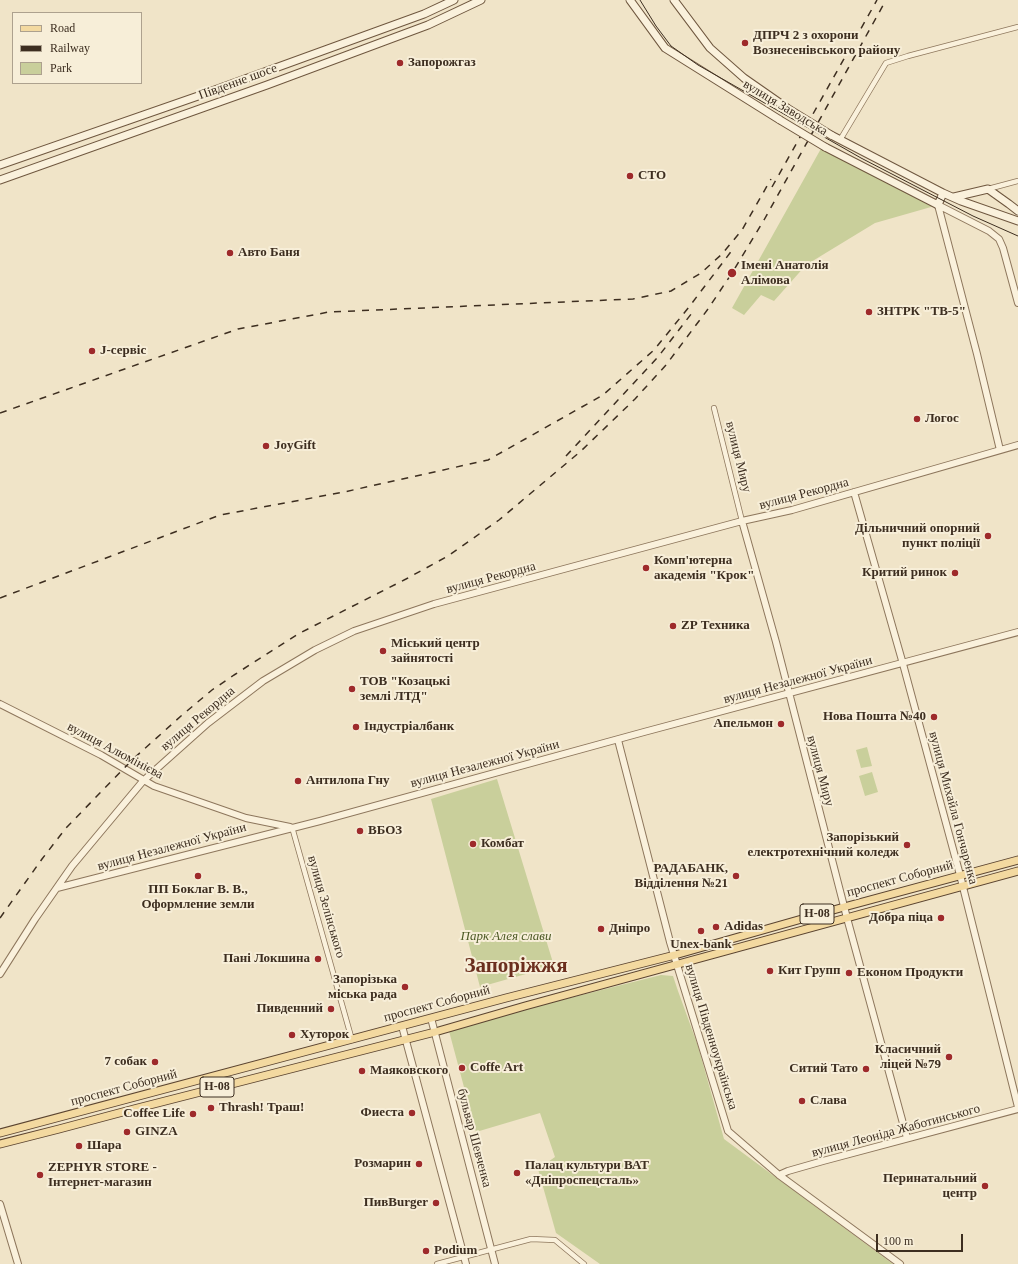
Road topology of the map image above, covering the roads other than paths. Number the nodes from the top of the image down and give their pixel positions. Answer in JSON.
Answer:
{"nodes":[{"id":1,"x":454,"y":0,"type":"edge"},
{"id":2,"x":481,"y":0,"type":"edge"},
{"id":3,"x":630,"y":0,"type":"edge"},
{"id":4,"x":674,"y":0,"type":"edge"},
{"id":5,"x":1018,"y":27,"type":"edge"},
{"id":6,"x":263,"y":72,"type":"junction"},
{"id":7,"x":267,"y":85,"type":"junction"},
{"id":8,"x":111,"y":126,"type":"junction"},
{"id":9,"x":117,"y":138,"type":"junction"},
{"id":10,"x":840,"y":140,"type":"junction"},
{"id":11,"x":0,"y":165,"type":"edge"},
{"id":12,"x":0,"y":180,"type":"edge"},
{"id":13,"x":1018,"y":181,"type":"edge"},
{"id":14,"x":988,"y":189,"type":"junction"},
{"id":15,"x":943,"y":193,"type":"junction"},
{"id":16,"x":954,"y":197,"type":"junction"},
{"id":17,"x":938,"y":205,"type":"junction"},
{"id":18,"x":1018,"y":212,"type":"edge"},
{"id":19,"x":1018,"y":221,"type":"edge"},
{"id":20,"x":1018,"y":303,"type":"edge"},
{"id":21,"x":714,"y":408,"type":"dead end"},
{"id":22,"x":1018,"y":445,"type":"edge"},
{"id":23,"x":1000,"y":450,"type":"junction"},
{"id":24,"x":854,"y":492,"type":"junction"},
{"id":25,"x":742,"y":521,"type":"junction"},
{"id":26,"x":1018,"y":632,"type":"edge"},
{"id":27,"x":903,"y":664,"type":"junction"},
{"id":28,"x":788,"y":694,"type":"junction"},
{"id":29,"x":0,"y":704,"type":"edge"},
{"id":30,"x":618,"y":740,"type":"junction"},
{"id":31,"x":143,"y":781,"type":"junction"},
{"id":32,"x":292,"y":827,"type":"junction"},
{"id":33,"x":1018,"y":860,"type":"edge"},
{"id":34,"x":1018,"y":872,"type":"edge"},
{"id":35,"x":960,"y":875,"type":"junction"},
{"id":36,"x":962,"y":886,"type":"junction"},
{"id":37,"x":57,"y":888,"type":"junction"},
{"id":38,"x":844,"y":906,"type":"junction"},
{"id":39,"x":847,"y":918,"type":"junction"},
{"id":40,"x":675,"y":956,"type":"junction"},
{"id":41,"x":677,"y":964,"type":"junction"},
{"id":42,"x":0,"y":974,"type":"edge"},
{"id":43,"x":431,"y":1018,"type":"junction"},
{"id":44,"x":402,"y":1026,"type":"junction"},
{"id":45,"x":435,"y":1032,"type":"junction"},
{"id":46,"x":406,"y":1039,"type":"junction"},
{"id":47,"x":352,"y":1040,"type":"junction"},
{"id":48,"x":1018,"y":1108,"type":"edge"},
{"id":49,"x":0,"y":1133,"type":"edge"},
{"id":50,"x":907,"y":1138,"type":"junction"},
{"id":51,"x":0,"y":1144,"type":"edge"},
{"id":52,"x":780,"y":1174,"type":"junction"},
{"id":53,"x":0,"y":1204,"type":"edge"},
{"id":54,"x":491,"y":1249,"type":"junction"},
{"id":55,"x":464,"y":1256,"type":"junction"},
{"id":56,"x":18,"y":1264,"type":"edge"},
{"id":57,"x":437,"y":1264,"type":"edge"},
{"id":58,"x":466,"y":1264,"type":"edge"},
{"id":59,"x":495,"y":1264,"type":"edge"},
{"id":60,"x":584,"y":1264,"type":"edge"},
{"id":61,"x":900,"y":1264,"type":"edge"}],
"edges":[{"from":1,"to":6,"type":"main road","name":"Південне шосе"},
{"from":2,"to":7,"type":"main road","name":"Південне шосе"},
{"from":3,"to":17,"type":"main road","name":"вулиця Заводська","bridge":true},
{"from":4,"to":10,"type":"main road","name":"вулиця Заводська","bridge":true},
{"from":5,"to":10,"type":"street"},
{"from":6,"to":7,"type":"main road"},
{"from":6,"to":8,"type":"main road","name":"Південне шосе"},
{"from":7,"to":9,"type":"main road","name":"Південне шосе"},
{"from":8,"to":9,"type":"main road"},
{"from":8,"to":11,"type":"main road","name":"Південне шосе"},
{"from":9,"to":12,"type":"main road","name":"Південне шосе"},
{"from":10,"to":15,"type":"main road","name":"вулиця Заводська"},
{"from":13,"to":14,"type":"street"},
{"from":14,"to":16,"type":"main road"},
{"from":14,"to":18,"type":"main road"},
{"from":15,"to":16,"type":"main road","name":"вулиця Заводська"},
{"from":15,"to":17,"type":"main road"},
{"from":16,"to":19,"type":"main road","name":"вулиця Заводська"},
{"from":17,"to":20,"type":"street"},
{"from":17,"to":23,"type":"street"},
{"from":21,"to":25,"type":"street","name":"вулиця Миру"},
{"from":22,"to":23,"type":"street","name":"вулиця Рекордна"},
{"from":23,"to":24,"type":"street","name":"вулиця Рекордна"},
{"from":24,"to":25,"type":"street","name":"вулиця Рекордна"},
{"from":24,"to":27,"type":"street","name":"вулиця Михайла Гончаренка"},
{"from":25,"to":28,"type":"street","name":"вулиця Миру"},
{"from":25,"to":31,"type":"street","name":"вулиця Рекордна"},
{"from":26,"to":27,"type":"street","name":"вулиця Незалежної України"},
{"from":27,"to":28,"type":"street","name":"вулиця Незалежної України"},
{"from":27,"to":35,"type":"street","name":"вулиця Михайла Гончаренка"},
{"from":28,"to":30,"type":"street","name":"вулиця Незалежної України"},
{"from":28,"to":38,"type":"street","name":"вулиця Миру"},
{"from":29,"to":31,"type":"street","name":"вулиця Алюмінієва"},
{"from":30,"to":32,"type":"street","name":"вулиця Незалежної України"},
{"from":30,"to":40,"type":"street","name":"вулиця Південноукраїнська"},
{"from":31,"to":32,"type":"street","name":"вулиця Алюмінієва"},
{"from":31,"to":37,"type":"street","name":"вулиця Рекордна"},
{"from":32,"to":37,"type":"street","name":"вулиця Незалежної України"},
{"from":32,"to":47,"type":"street","name":"вулиця Зелінського"},
{"from":33,"to":35,"type":"main road","name":"проспект Соборний","number":"Н-08"},
{"from":34,"to":36,"type":"main road","name":"проспект Соборний","number":"Н-08"},
{"from":35,"to":36,"type":"street","name":"вулиця Михайла Гончаренка"},
{"from":35,"to":38,"type":"main road","name":"проспект Соборний","number":"Н-08"},
{"from":36,"to":39,"type":"main road","name":"проспект Соборний","number":"Н-08"},
{"from":36,"to":48,"type":"street","name":"вулиця Михайла Гончаренка"},
{"from":37,"to":42,"type":"street"},
{"from":38,"to":39,"type":"street","name":"вулиця Миру"},
{"from":38,"to":40,"type":"main road","name":"проспект Соборний","number":"Н-08"},
{"from":39,"to":41,"type":"main road","name":"проспект Соборний","number":"Н-08"},
{"from":39,"to":50,"type":"street","name":"вулиця Миру"},
{"from":40,"to":41,"type":"street","name":"вулиця Південноукраїнська"},
{"from":40,"to":43,"type":"main road","name":"проспект Соборний","number":"Н-08"},
{"from":41,"to":45,"type":"main road","name":"проспект Соборний","number":"Н-08"},
{"from":41,"to":52,"type":"street","name":"вулиця Південноукраїнська"},
{"from":43,"to":44,"type":"main road","name":"проспект Соборний","number":"Н-08"},
{"from":43,"to":45,"type":"street","name":"бульвар Шевченка"},
{"from":44,"to":46,"type":"street"},
{"from":44,"to":47,"type":"main road","name":"проспект Соборний","number":"Н-08"},
{"from":45,"to":46,"type":"main road","name":"проспект Соборний","number":"Н-08"},
{"from":45,"to":54,"type":"street","name":"бульвар Шевченка"},
{"from":46,"to":51,"type":"main road","name":"проспект Соборний","number":"Н-08"},
{"from":46,"to":55,"type":"street"},
{"from":47,"to":49,"type":"main road","name":"проспект Соборний","number":"Н-08"},
{"from":48,"to":50,"type":"street","name":"вулиця Леоніда Жаботинського"},
{"from":50,"to":52,"type":"street","name":"вулиця Леоніда Жаботинського"},
{"from":52,"to":61,"type":"street","name":"вулиця Південноукраїнська"},
{"from":53,"to":56,"type":"street"},
{"from":54,"to":55,"type":"street"},
{"from":54,"to":59,"type":"street","name":"бульвар Шевченка"},
{"from":54,"to":60,"type":"street"},
{"from":55,"to":57,"type":"street"},
{"from":55,"to":58,"type":"street"}]}
